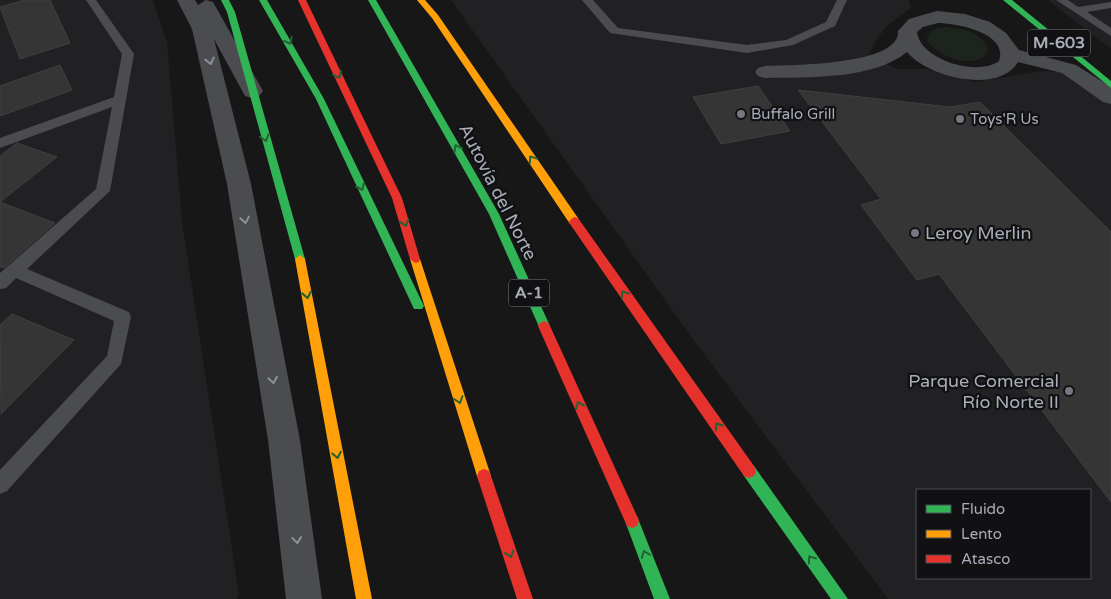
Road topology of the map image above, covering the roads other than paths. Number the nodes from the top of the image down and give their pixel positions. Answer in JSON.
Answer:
{"nodes":[{"id":1,"x":91,"y":0,"type":"edge"},
{"id":2,"x":186,"y":0,"type":"edge"},
{"id":3,"x":203,"y":0,"type":"edge"},
{"id":4,"x":225,"y":0,"type":"edge"},
{"id":5,"x":263,"y":0,"type":"edge"},
{"id":6,"x":302,"y":0,"type":"edge"},
{"id":7,"x":372,"y":0,"type":"edge"},
{"id":8,"x":421,"y":0,"type":"edge"},
{"id":9,"x":427,"y":0,"type":"edge"},
{"id":10,"x":587,"y":0,"type":"edge"},
{"id":11,"x":842,"y":0,"type":"edge"},
{"id":12,"x":1007,"y":0,"type":"edge"},
{"id":13,"x":1061,"y":0,"type":"edge"},
{"id":14,"x":1096,"y":3,"type":"edge"},
{"id":15,"x":1111,"y":5,"type":"edge"},
{"id":16,"x":928,"y":9,"type":"edge"},
{"id":17,"x":1078,"y":10,"type":"junction"},
{"id":18,"x":435,"y":17,"type":"junction"},
{"id":19,"x":1111,"y":33,"type":"edge"},
{"id":20,"x":907,"y":37,"type":"junction"},
{"id":21,"x":1010,"y":54,"type":"junction"},
{"id":22,"x":870,"y":62,"type":"junction"},
{"id":23,"x":937,"y":66,"type":"junction"},
{"id":24,"x":765,"y":72,"type":"dead end"},
{"id":25,"x":1111,"y":85,"type":"edge"},
{"id":26,"x":252,"y":91,"type":"junction"},
{"id":27,"x":1111,"y":97,"type":"edge"},
{"id":28,"x":119,"y":100,"type":"junction"},
{"id":29,"x":0,"y":143,"type":"edge"},
{"id":30,"x":14,"y":270,"type":"junction"},
{"id":31,"x":0,"y":283,"type":"edge"},
{"id":32,"x":444,"y":354,"type":"junction"},
{"id":33,"x":0,"y":484,"type":"edge"},
{"id":34,"x":304,"y":599,"type":"edge"},
{"id":35,"x":364,"y":599,"type":"edge"},
{"id":36,"x":525,"y":599,"type":"edge"},
{"id":37,"x":662,"y":599,"type":"edge"},
{"id":38,"x":840,"y":599,"type":"edge"}],
"edges":[{"from":1,"to":28,"type":"lane"},
{"from":2,"to":34,"type":"street","one_way":true},
{"from":3,"to":26,"type":"street"},
{"from":4,"to":26,"type":"highway"},
{"from":5,"to":32,"type":"highway","one_way":true},
{"from":6,"to":32,"type":"highway","one_way":true},
{"from":37,"to":7,"type":"highway","name":"Autovía del Norte","number":"A-1","one_way":true},
{"from":8,"to":18,"type":"highway"},
{"from":9,"to":18,"type":"street"},
{"from":10,"to":11,"type":"lane"},
{"from":12,"to":25,"type":"highway","number":"M-603"},
{"from":13,"to":17,"type":"lane"},
{"from":14,"to":15,"type":"lane"},
{"from":14,"to":17,"type":"lane"},
{"from":16,"to":20,"type":"street"},
{"from":16,"to":21,"type":"street"},
{"from":17,"to":19,"type":"lane"},
{"from":38,"to":18,"type":"highway","one_way":true},
{"from":20,"to":22,"type":"street"},
{"from":20,"to":23,"type":"street"},
{"from":21,"to":23,"type":"street"},
{"from":21,"to":27,"type":"street"},
{"from":22,"to":23,"type":"street"},
{"from":22,"to":24,"type":"street"},
{"from":26,"to":35,"type":"highway","one_way":true},
{"from":28,"to":29,"type":"lane"},
{"from":28,"to":30,"type":"lane"},
{"from":30,"to":31,"type":"lane"},
{"from":30,"to":33,"type":"lane"},
{"from":32,"to":36,"type":"highway","one_way":true}]}
